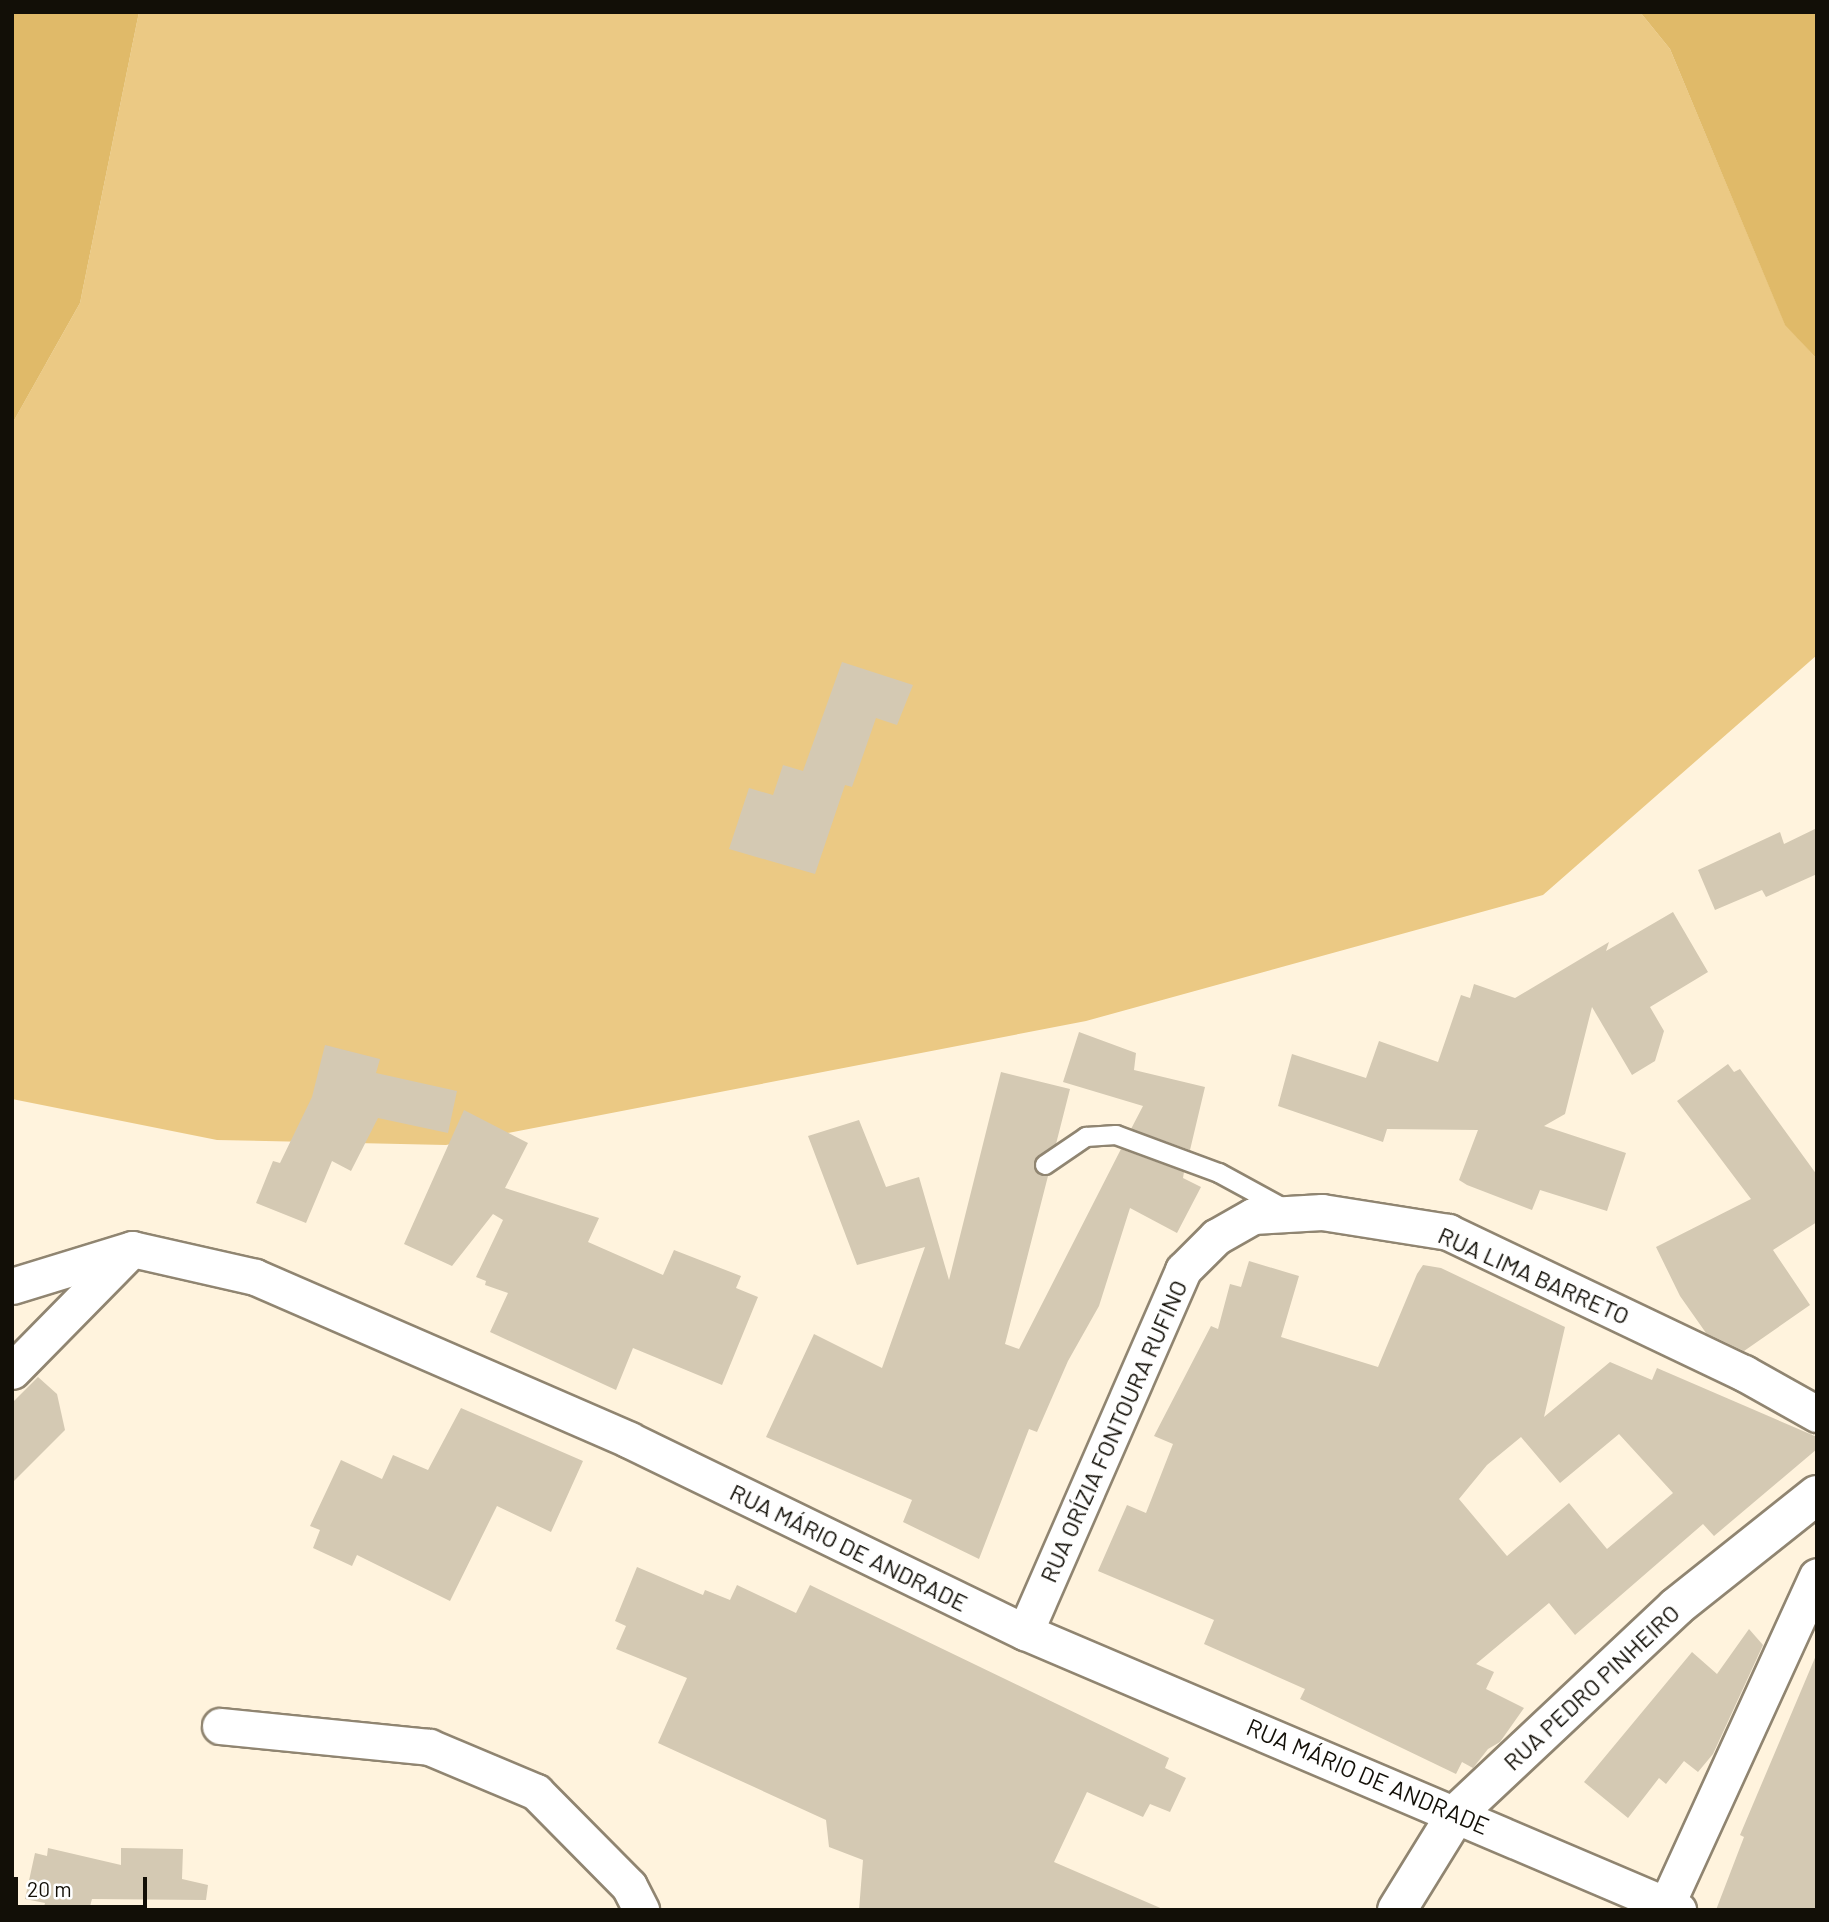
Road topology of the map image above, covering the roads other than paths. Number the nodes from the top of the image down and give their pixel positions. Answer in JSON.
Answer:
{"nodes":[{"id":1,"x":1045,"y":1165,"type":"dead end"},
{"id":2,"x":1292,"y":1213,"type":"junction"},
{"id":3,"x":132,"y":1249,"type":"junction"},
{"id":4,"x":12,"y":1286,"type":"edge"},
{"id":5,"x":12,"y":1371,"type":"edge"},
{"id":6,"x":1817,"y":1414,"type":"edge"},
{"id":7,"x":1817,"y":1495,"type":"edge"},
{"id":8,"x":1817,"y":1576,"type":"edge"},
{"id":9,"x":1025,"y":1632,"type":"junction"},
{"id":10,"x":220,"y":1726,"type":"dead end"},
{"id":11,"x":1457,"y":1813,"type":"junction"},
{"id":12,"x":1670,"y":1908,"type":"edge"},
{"id":13,"x":641,"y":1910,"type":"edge"},
{"id":14,"x":1397,"y":1910,"type":"edge"}],
"edges":[{"from":1,"to":2,"type":"lane","name":"RUA LIMA BARRETO"},
{"from":2,"to":6,"type":"street","name":"RUA LIMA BARRETO"},
{"from":2,"to":9,"type":"street","name":"RUA ORÍZIA FONTOURA RUFINO"},
{"from":3,"to":4,"type":"street","name":"RUA MÁRIO DE ANDRADE"},
{"from":3,"to":5,"type":"street"},
{"from":3,"to":9,"type":"street","name":"RUA MÁRIO DE ANDRADE"},
{"from":7,"to":11,"type":"street","name":"RUA PEDRO PINHEIRO"},
{"from":8,"to":12,"type":"street"},
{"from":9,"to":11,"type":"street","name":"RUA MÁRIO DE ANDRADE"},
{"from":10,"to":13,"type":"street"},
{"from":11,"to":12,"type":"street","name":"RUA MÁRIO DE ANDRADE"},
{"from":11,"to":14,"type":"street","name":"RUA PEDRO PINHEIRO"}]}
